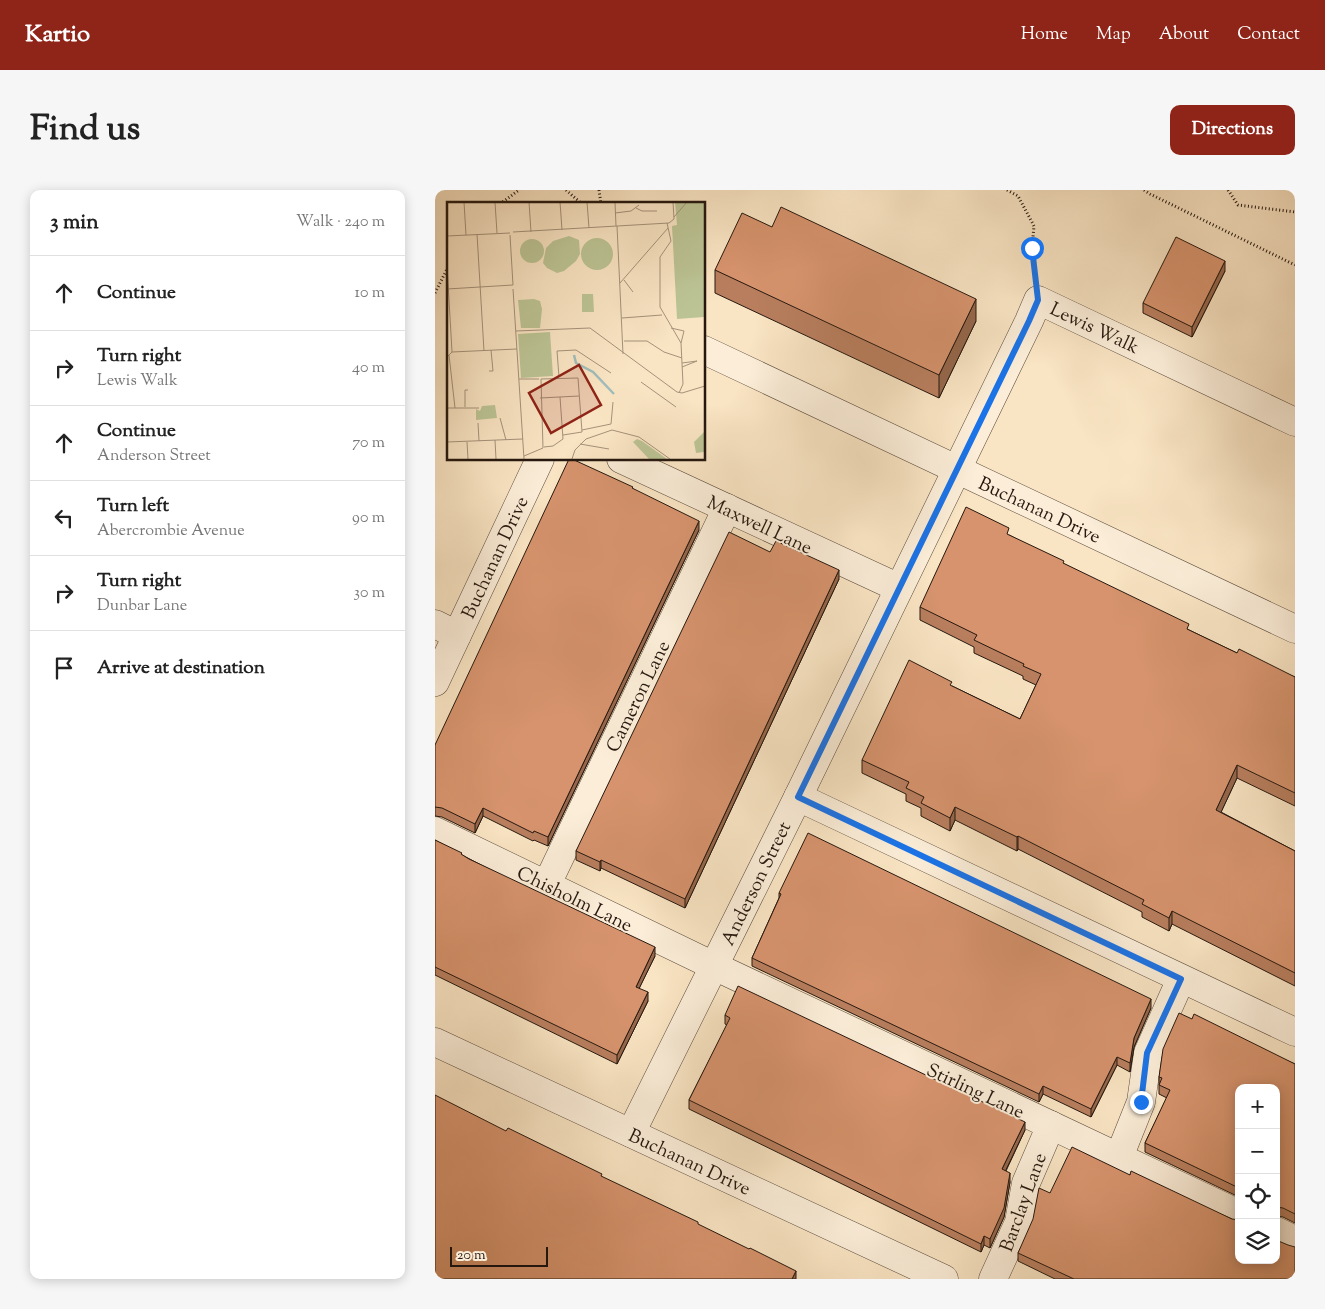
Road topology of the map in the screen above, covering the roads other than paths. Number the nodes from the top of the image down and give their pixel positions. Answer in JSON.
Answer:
{"nodes":[{"id":1,"x":705,"y":350,"type":"edge"},
{"id":2,"x":1295,"y":422,"type":"edge"},
{"id":3,"x":539,"y":460,"type":"edge"},
{"id":4,"x":623,"y":460,"type":"edge"},
{"id":5,"x":957,"y":469,"type":"junction"},
{"id":6,"x":727,"y":508,"type":"junction"},
{"id":7,"x":899,"y":588,"type":"junction"},
{"id":8,"x":1295,"y":629,"type":"edge"},
{"id":9,"x":446,"y":630,"type":"edge"},
{"id":10,"x":435,"y":682,"type":"edge"},
{"id":11,"x":798,"y":797,"type":"junction"},
{"id":12,"x":435,"y":830,"type":"edge"},
{"id":13,"x":547,"y":884,"type":"junction"},
{"id":14,"x":714,"y":966,"type":"junction"},
{"id":15,"x":1181,"y":979,"type":"junction"},
{"id":16,"x":1295,"y":1032,"type":"edge"},
{"id":17,"x":435,"y":1042,"type":"edge"},
{"id":18,"x":1051,"y":1125,"type":"junction"},
{"id":19,"x":631,"y":1133,"type":"junction"},
{"id":20,"x":1119,"y":1157,"type":"junction"},
{"id":21,"x":1235,"y":1212,"type":"edge"},
{"id":22,"x":1280,"y":1233,"type":"edge"},
{"id":23,"x":1295,"y":1240,"type":"edge"},
{"id":24,"x":944,"y":1279,"type":"edge"},
{"id":25,"x":993,"y":1279,"type":"edge"}],
"edges":[{"from":1,"to":5,"type":"street","name":"Buchanan Drive"},
{"from":2,"to":5,"type":"street","name":"Lewis Walk"},
{"from":3,"to":9,"type":"street","name":"Buchanan Drive"},
{"from":4,"to":6,"type":"street","name":"Maxwell Lane"},
{"from":5,"to":7,"type":"street","name":"Anderson Street"},
{"from":5,"to":8,"type":"street","name":"Buchanan Drive"},
{"from":6,"to":7,"type":"street","name":"Maxwell Lane"},
{"from":6,"to":13,"type":"street","name":"Cameron Lane"},
{"from":7,"to":11,"type":"street","name":"Anderson Street"},
{"from":9,"to":10,"type":"street","name":"Buchanan Drive"},
{"from":11,"to":14,"type":"street","name":"Anderson Street"},
{"from":11,"to":15,"type":"street"},
{"from":12,"to":13,"type":"street","name":"Chisholm Lane"},
{"from":13,"to":14,"type":"street","name":"Chisholm Lane"},
{"from":14,"to":18,"type":"street","name":"Stirling Lane"},
{"from":14,"to":19,"type":"street","name":"Anderson Street"},
{"from":15,"to":16,"type":"street"},
{"from":15,"to":20,"type":"street"},
{"from":17,"to":19,"type":"street","name":"Buchanan Drive"},
{"from":18,"to":20,"type":"street","name":"Stirling Lane"},
{"from":18,"to":25,"type":"street","name":"Barclay Lane"},
{"from":19,"to":24,"type":"street","name":"Buchanan Drive"},
{"from":20,"to":21,"type":"street","name":"Stirling Lane"},
{"from":22,"to":23,"type":"street"}]}
